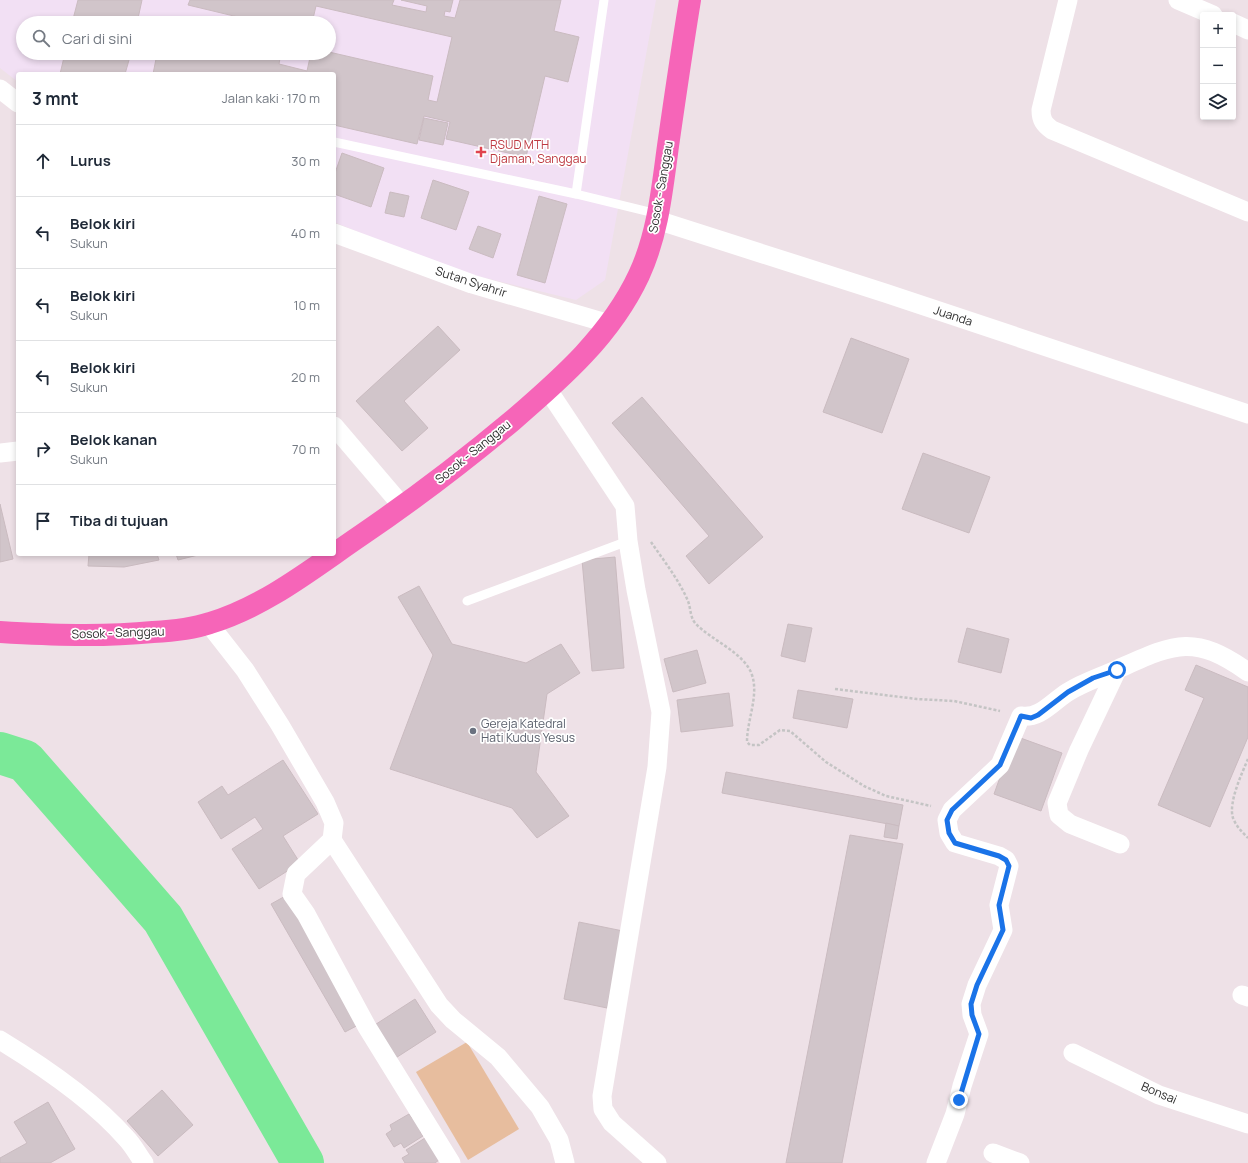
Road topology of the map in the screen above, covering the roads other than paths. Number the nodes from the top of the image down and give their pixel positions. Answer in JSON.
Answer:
{"nodes":[{"id":1,"x":604,"y":0,"type":"edge"},
{"id":2,"x":690,"y":0,"type":"edge"},
{"id":3,"x":1068,"y":0,"type":"edge"},
{"id":4,"x":1178,"y":0,"type":"edge"},
{"id":5,"x":1206,"y":12,"type":"edge"},
{"id":6,"x":1236,"y":24,"type":"edge"},
{"id":7,"x":1248,"y":30,"type":"edge"},
{"id":8,"x":0,"y":89,"type":"edge"},
{"id":9,"x":16,"y":101,"type":"edge"},
{"id":10,"x":336,"y":142,"type":"edge"},
{"id":11,"x":576,"y":194,"type":"junction"},
{"id":12,"x":1248,"y":212,"type":"edge"},
{"id":13,"x":658,"y":217,"type":"junction"},
{"id":14,"x":336,"y":234,"type":"edge"},
{"id":15,"x":610,"y":324,"type":"junction"},
{"id":16,"x":548,"y":390,"type":"junction"},
{"id":17,"x":1248,"y":414,"type":"edge"},
{"id":18,"x":336,"y":428,"type":"edge"},
{"id":19,"x":16,"y":451,"type":"edge"},
{"id":20,"x":0,"y":453,"type":"edge"},
{"id":21,"x":403,"y":507,"type":"junction"},
{"id":22,"x":628,"y":541,"type":"junction"},
{"id":23,"x":336,"y":554,"type":"edge"},
{"id":24,"x":333,"y":556,"type":"edge"},
{"id":25,"x":467,"y":601,"type":"dead end"},
{"id":26,"x":210,"y":624,"type":"junction"},
{"id":27,"x":0,"y":632,"type":"edge"},
{"id":28,"x":1117,"y":670,"type":"junction"},
{"id":29,"x":1248,"y":672,"type":"edge"},
{"id":30,"x":332,"y":840,"type":"junction"},
{"id":31,"x":1120,"y":844,"type":"dead end"},
{"id":32,"x":0,"y":1040,"type":"edge"},
{"id":33,"x":1073,"y":1053,"type":"dead end"},
{"id":34,"x":1248,"y":1124,"type":"edge"},
{"id":35,"x":993,"y":1153,"type":"dead end"},
{"id":36,"x":144,"y":1163,"type":"edge"},
{"id":37,"x":452,"y":1163,"type":"edge"},
{"id":38,"x":565,"y":1163,"type":"edge"},
{"id":39,"x":657,"y":1163,"type":"edge"},
{"id":40,"x":936,"y":1163,"type":"edge"},
{"id":41,"x":1020,"y":1163,"type":"edge"}],
"edges":[{"from":1,"to":11,"type":"lane"},
{"from":2,"to":13,"type":"highway","name":"Sosok - Sanggau"},
{"from":3,"to":12,"type":"street"},
{"from":4,"to":5,"type":"street"},
{"from":6,"to":7,"type":"street"},
{"from":8,"to":9,"type":"street"},
{"from":10,"to":11,"type":"lane"},
{"from":11,"to":13,"type":"lane"},
{"from":13,"to":15,"type":"highway","name":"Sosok - Sanggau"},
{"from":13,"to":17,"type":"street","name":"Juanda"},
{"from":14,"to":15,"type":"street","name":"Sutan Syahrir"},
{"from":15,"to":16,"type":"highway","name":"Sosok - Sanggau"},
{"from":16,"to":21,"type":"highway","name":"Sosok - Sanggau"},
{"from":16,"to":22,"type":"street"},
{"from":18,"to":21,"type":"street"},
{"from":19,"to":20,"type":"street"},
{"from":21,"to":23,"type":"highway","name":"Sosok - Sanggau"},
{"from":22,"to":25,"type":"lane"},
{"from":22,"to":39,"type":"street"},
{"from":24,"to":26,"type":"highway","name":"Sosok - Sanggau"},
{"from":26,"to":27,"type":"highway","name":"Sosok - Sanggau"},
{"from":26,"to":30,"type":"street"},
{"from":28,"to":29,"type":"street"},
{"from":28,"to":31,"type":"street"},
{"from":28,"to":40,"type":"street"},
{"from":30,"to":37,"type":"street"},
{"from":30,"to":38,"type":"street"},
{"from":32,"to":36,"type":"street"},
{"from":33,"to":34,"type":"street","name":"Bonsai"},
{"from":35,"to":41,"type":"street"}]}
